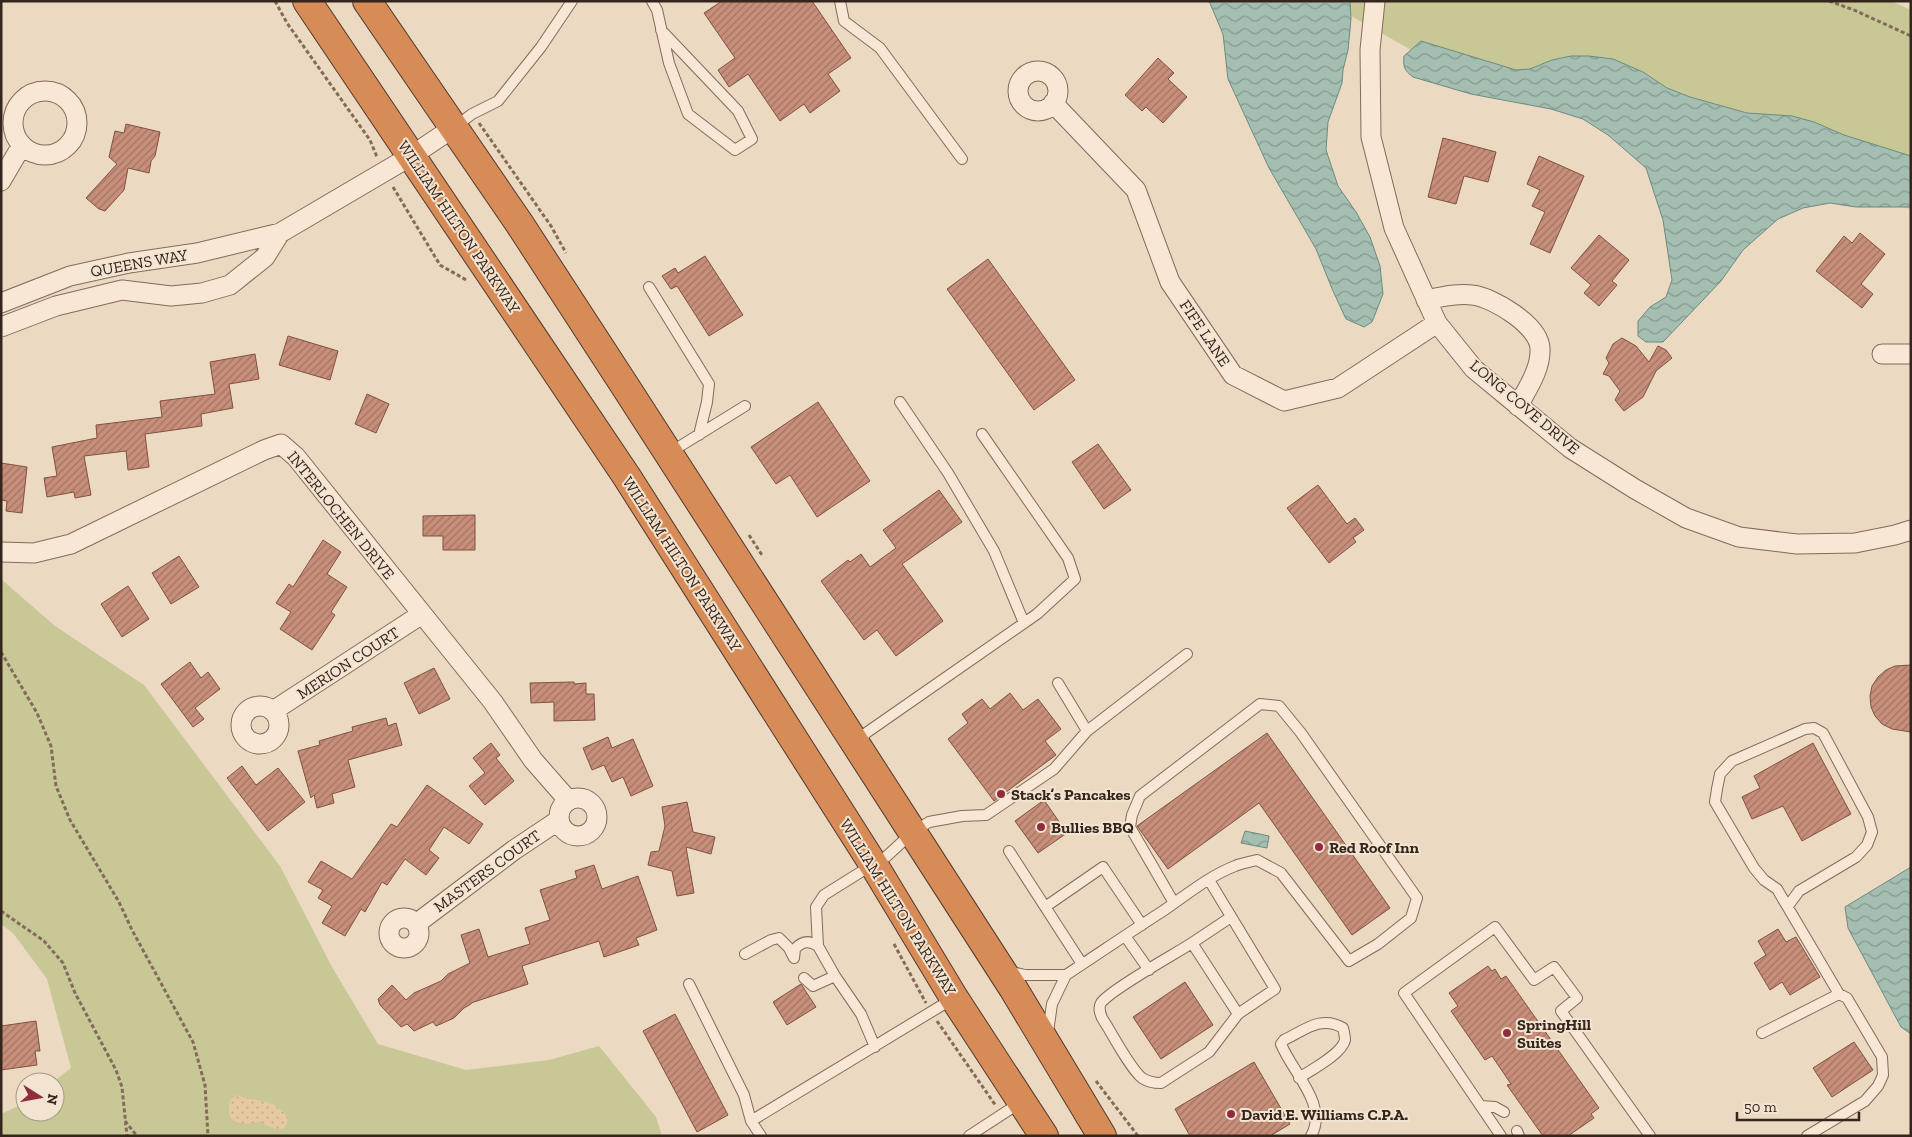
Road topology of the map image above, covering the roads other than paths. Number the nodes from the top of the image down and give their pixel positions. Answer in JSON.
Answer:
{"nodes":[{"id":1,"x":307,"y":1,"type":"edge"},
{"id":2,"x":368,"y":1,"type":"edge"},
{"id":3,"x":572,"y":1,"type":"edge"},
{"id":4,"x":652,"y":1,"type":"edge"},
{"id":5,"x":840,"y":1,"type":"edge"},
{"id":6,"x":1375,"y":1,"type":"edge"},
{"id":7,"x":661,"y":30,"type":"junction"},
{"id":8,"x":1053,"y":103,"type":"dead end"},
{"id":9,"x":453,"y":128,"type":"junction"},
{"id":10,"x":22,"y":145,"type":"dead end"},
{"id":11,"x":411,"y":156,"type":"junction"},
{"id":12,"x":962,"y":159,"type":"dead end"},
{"id":13,"x":1,"y":181,"type":"edge"},
{"id":14,"x":280,"y":233,"type":"junction"},
{"id":15,"x":648,"y":287,"type":"dead end"},
{"id":16,"x":1426,"y":300,"type":"junction"},
{"id":17,"x":1,"y":303,"type":"edge"},
{"id":18,"x":1437,"y":324,"type":"junction"},
{"id":19,"x":1,"y":327,"type":"edge"},
{"id":20,"x":1882,"y":354,"type":"dead end"},
{"id":21,"x":1911,"y":354,"type":"edge"},
{"id":22,"x":900,"y":402,"type":"dead end"},
{"id":23,"x":746,"y":406,"type":"dead end"},
{"id":24,"x":1518,"y":406,"type":"junction"},
{"id":25,"x":982,"y":434,"type":"dead end"},
{"id":26,"x":699,"y":435,"type":"junction"},
{"id":27,"x":668,"y":453,"type":"junction"},
{"id":28,"x":1911,"y":530,"type":"edge"},
{"id":29,"x":2,"y":551,"type":"edge"},
{"id":30,"x":422,"y":614,"type":"junction"},
{"id":31,"x":1024,"y":624,"type":"junction"},
{"id":32,"x":1187,"y":654,"type":"dead end"},
{"id":33,"x":1058,"y":683,"type":"dead end"},
{"id":34,"x":273,"y":711,"type":"dead end"},
{"id":35,"x":1086,"y":731,"type":"junction"},
{"id":36,"x":856,"y":744,"type":"junction"},
{"id":37,"x":568,"y":800,"type":"junction"},
{"id":38,"x":559,"y":820,"type":"junction"},
{"id":39,"x":913,"y":832,"type":"junction"},
{"id":40,"x":1009,"y":851,"type":"dead end"},
{"id":41,"x":874,"y":865,"type":"junction"},
{"id":42,"x":1209,"y":880,"type":"junction"},
{"id":43,"x":1174,"y":904,"type":"junction"},
{"id":44,"x":1788,"y":906,"type":"junction"},
{"id":45,"x":1045,"y":907,"type":"junction"},
{"id":46,"x":1231,"y":917,"type":"junction"},
{"id":47,"x":416,"y":924,"type":"dead end"},
{"id":48,"x":1142,"y":925,"type":"junction"},
{"id":49,"x":1125,"y":936,"type":"junction"},
{"id":50,"x":1192,"y":943,"type":"junction"},
{"id":51,"x":818,"y":946,"type":"junction"},
{"id":52,"x":745,"y":954,"type":"dead end"},
{"id":53,"x":1082,"y":964,"type":"junction"},
{"id":54,"x":1001,"y":969,"type":"junction"},
{"id":55,"x":1149,"y":970,"type":"junction"},
{"id":56,"x":1066,"y":975,"type":"junction"},
{"id":57,"x":834,"y":976,"type":"junction"},
{"id":58,"x":804,"y":978,"type":"dead end"},
{"id":59,"x":689,"y":984,"type":"dead end"},
{"id":60,"x":1839,"y":994,"type":"junction"},
{"id":61,"x":954,"y":998,"type":"junction"},
{"id":62,"x":1238,"y":1014,"type":"junction"},
{"id":63,"x":1762,"y":1033,"type":"dead end"},
{"id":64,"x":1047,"y":1043,"type":"junction"},
{"id":65,"x":875,"y":1047,"type":"junction"},
{"id":66,"x":1299,"y":1078,"type":"junction"},
{"id":67,"x":1022,"y":1101,"type":"junction"},
{"id":68,"x":1481,"y":1106,"type":"junction"},
{"id":69,"x":1504,"y":1112,"type":"dead end"},
{"id":70,"x":751,"y":1121,"type":"junction"},
{"id":71,"x":760,"y":1136,"type":"edge"},
{"id":72,"x":970,"y":1136,"type":"edge"},
{"id":73,"x":1044,"y":1136,"type":"edge"},
{"id":74,"x":1102,"y":1136,"type":"edge"},
{"id":75,"x":1311,"y":1136,"type":"edge"},
{"id":76,"x":1501,"y":1136,"type":"edge"},
{"id":77,"x":1650,"y":1136,"type":"edge"},
{"id":78,"x":1807,"y":1136,"type":"edge"}],
"edges":[{"from":1,"to":11,"type":"highway","name":"WILLIAM HILTON PARKWAY"},
{"from":2,"to":9,"type":"highway"},
{"from":3,"to":9,"type":"lane"},
{"from":4,"to":7,"type":"lane"},
{"from":5,"to":12,"type":"lane"},
{"from":6,"to":16,"type":"street","name":"LONG COVE DRIVE"},
{"from":7,"to":7,"type":"lane"},
{"from":8,"to":18,"type":"street","name":"FIFE LANE"},
{"from":9,"to":11,"type":"street","name":"QUEENS WAY"},
{"from":9,"to":27,"type":"highway"},
{"from":10,"to":13,"type":"street"},
{"from":11,"to":14,"type":"street","name":"QUEENS WAY"},
{"from":11,"to":41,"type":"highway","name":"WILLIAM HILTON PARKWAY"},
{"from":14,"to":17,"type":"street","name":"QUEENS WAY"},
{"from":14,"to":19,"type":"street","name":"QUEENS WAY"},
{"from":15,"to":26,"type":"lane"},
{"from":16,"to":18,"type":"street","name":"LONG COVE DRIVE"},
{"from":16,"to":24,"type":"street"},
{"from":18,"to":24,"type":"street","name":"LONG COVE DRIVE"},
{"from":20,"to":21,"type":"street"},
{"from":22,"to":31,"type":"lane"},
{"from":23,"to":26,"type":"lane"},
{"from":24,"to":28,"type":"street","name":"LONG COVE DRIVE"},
{"from":25,"to":31,"type":"lane"},
{"from":26,"to":27,"type":"lane"},
{"from":27,"to":36,"type":"highway"},
{"from":29,"to":30,"type":"street","name":"INTERLOCHEN DRIVE"},
{"from":30,"to":34,"type":"street","name":"MERION COURT"},
{"from":30,"to":37,"type":"street","name":"INTERLOCHEN DRIVE"},
{"from":31,"to":36,"type":"lane"},
{"from":32,"to":35,"type":"lane"},
{"from":33,"to":35,"type":"lane"},
{"from":35,"to":39,"type":"lane"},
{"from":36,"to":39,"type":"highway"},
{"from":37,"to":38,"type":"street"},
{"from":37,"to":38,"type":"street"},
{"from":38,"to":47,"type":"street","name":"MASTERS COURT"},
{"from":39,"to":41,"type":"lane"},
{"from":39,"to":54,"type":"highway"},
{"from":40,"to":45,"type":"lane"},
{"from":41,"to":51,"type":"lane"},
{"from":41,"to":61,"type":"highway","name":"WILLIAM HILTON PARKWAY"},
{"from":42,"to":43,"type":"lane"},
{"from":42,"to":43,"type":"lane"},
{"from":42,"to":46,"type":"lane"},
{"from":43,"to":48,"type":"lane"},
{"from":44,"to":44,"type":"lane"},
{"from":44,"to":60,"type":"lane"},
{"from":45,"to":48,"type":"lane"},
{"from":45,"to":53,"type":"lane"},
{"from":46,"to":50,"type":"lane"},
{"from":46,"to":62,"type":"lane"},
{"from":48,"to":49,"type":"lane"},
{"from":49,"to":53,"type":"lane"},
{"from":49,"to":55,"type":"lane"},
{"from":50,"to":55,"type":"lane"},
{"from":50,"to":62,"type":"lane"},
{"from":51,"to":52,"type":"lane"},
{"from":51,"to":57,"type":"lane"},
{"from":53,"to":56,"type":"lane"},
{"from":54,"to":56,"type":"lane"},
{"from":54,"to":64,"type":"highway"},
{"from":55,"to":62,"type":"lane"},
{"from":56,"to":64,"type":"lane"},
{"from":57,"to":58,"type":"lane"},
{"from":57,"to":65,"type":"lane"},
{"from":59,"to":70,"type":"lane"},
{"from":60,"to":63,"type":"lane"},
{"from":60,"to":78,"type":"lane"},
{"from":61,"to":65,"type":"lane"},
{"from":61,"to":67,"type":"highway","name":"WILLIAM HILTON PARKWAY"},
{"from":64,"to":74,"type":"highway"},
{"from":65,"to":70,"type":"lane"},
{"from":66,"to":66,"type":"lane"},
{"from":66,"to":75,"type":"lane"},
{"from":67,"to":72,"type":"lane"},
{"from":67,"to":73,"type":"highway","name":"WILLIAM HILTON PARKWAY"},
{"from":68,"to":69,"type":"lane"},
{"from":68,"to":76,"type":"lane"},
{"from":68,"to":77,"type":"lane"},
{"from":70,"to":71,"type":"lane"}]}
